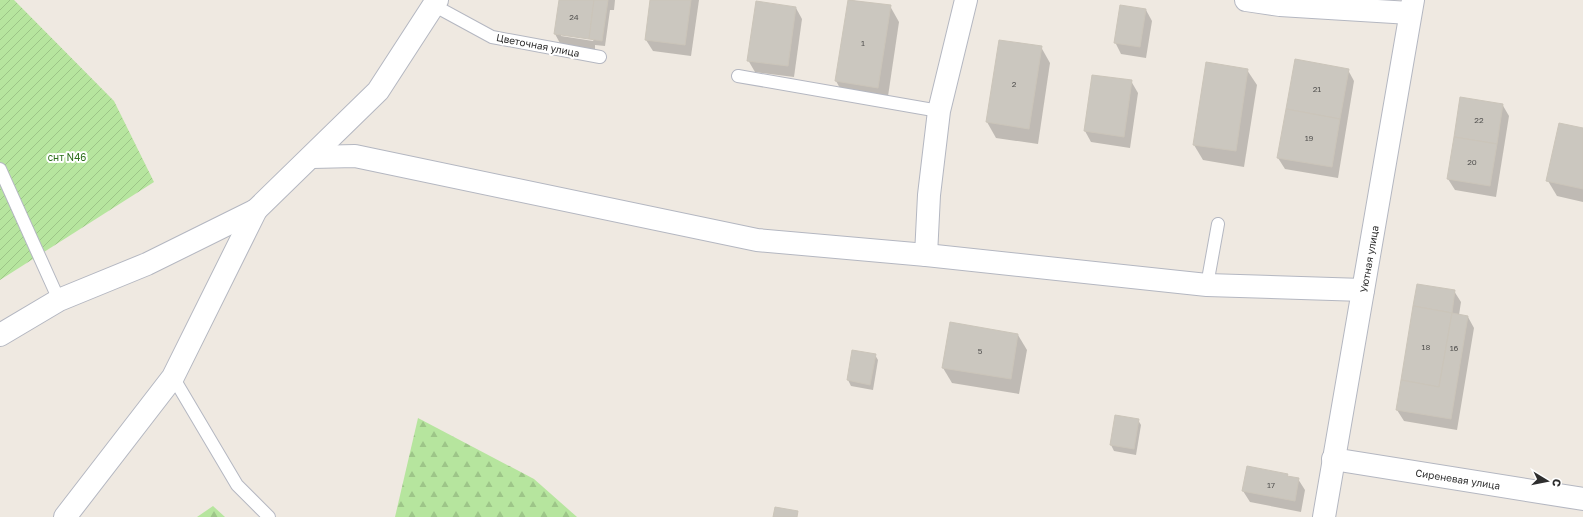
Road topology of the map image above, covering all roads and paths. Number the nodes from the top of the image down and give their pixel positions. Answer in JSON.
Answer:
{"nodes":[{"id":1,"x":966,"y":0,"type":"edge"},
{"id":2,"x":1246,"y":0,"type":"edge"},
{"id":3,"x":436,"y":3,"type":"edge"},
{"id":4,"x":1411,"y":6,"type":"edge"},
{"id":5,"x":600,"y":57,"type":"dead end"},
{"id":6,"x":738,"y":76,"type":"dead end"},
{"id":7,"x":939,"y":111,"type":"junction"},
{"id":8,"x":312,"y":157,"type":"junction"},
{"id":9,"x":1,"y":172,"type":"edge"},
{"id":10,"x":256,"y":210,"type":"junction"},
{"id":11,"x":1218,"y":224,"type":"dead end"},
{"id":12,"x":926,"y":255,"type":"junction"},
{"id":13,"x":1207,"y":285,"type":"junction"},
{"id":14,"x":1363,"y":290,"type":"junction"},
{"id":15,"x":60,"y":300,"type":"junction"},
{"id":16,"x":0,"y":335,"type":"edge"},
{"id":17,"x":173,"y":377,"type":"junction"},
{"id":18,"x":1333,"y":459,"type":"junction"},
{"id":19,"x":1583,"y":500,"type":"edge"},
{"id":20,"x":65,"y":517,"type":"edge"},
{"id":21,"x":269,"y":517,"type":"edge"},
{"id":22,"x":1324,"y":517,"type":"edge"}],
"edges":[{"from":1,"to":7,"type":"street"},
{"from":2,"to":4,"type":"street"},
{"from":3,"to":5,"type":"lane","name":"Цветочная улица"},
{"from":3,"to":8,"type":"street"},
{"from":4,"to":14,"type":"street","name":"Уютная улица"},
{"from":6,"to":7,"type":"lane"},
{"from":7,"to":12,"type":"street"},
{"from":8,"to":10,"type":"street"},
{"from":8,"to":12,"type":"street"},
{"from":9,"to":15,"type":"lane"},
{"from":10,"to":15,"type":"street"},
{"from":10,"to":17,"type":"street"},
{"from":11,"to":13,"type":"lane"},
{"from":12,"to":13,"type":"street"},
{"from":13,"to":14,"type":"street"},
{"from":14,"to":18,"type":"street","name":"Уютная улица"},
{"from":15,"to":16,"type":"street"},
{"from":17,"to":20,"type":"street"},
{"from":17,"to":21,"type":"lane"},
{"from":18,"to":19,"type":"street","name":"Сиреневая улица"},
{"from":18,"to":22,"type":"street","name":"Уютная улица"}]}
